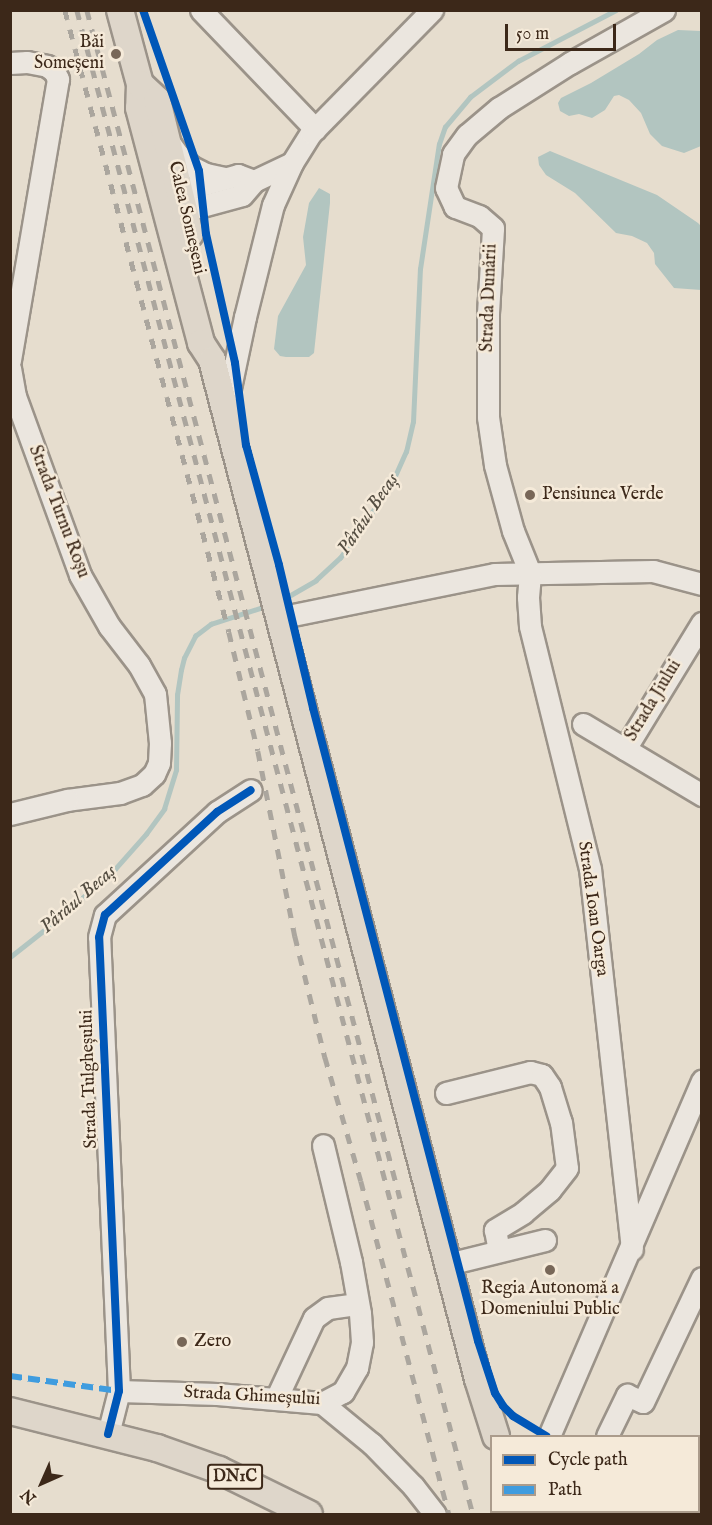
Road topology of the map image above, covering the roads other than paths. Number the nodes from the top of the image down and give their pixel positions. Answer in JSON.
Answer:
{"nodes":[{"id":1,"x":120,"y":10,"type":"edge"},
{"id":2,"x":201,"y":10,"type":"edge"},
{"id":3,"x":432,"y":10,"type":"edge"},
{"id":4,"x":664,"y":10,"type":"edge"},
{"id":5,"x":10,"y":63,"type":"edge"},
{"id":6,"x":140,"y":84,"type":"junction"},
{"id":7,"x":315,"y":129,"type":"junction"},
{"id":8,"x":168,"y":140,"type":"junction"},
{"id":9,"x":292,"y":163,"type":"junction"},
{"id":10,"x":225,"y":178,"type":"junction"},
{"id":11,"x":254,"y":181,"type":"junction"},
{"id":12,"x":176,"y":203,"type":"junction"},
{"id":13,"x":10,"y":361,"type":"edge"},
{"id":14,"x":10,"y":368,"type":"edge"},
{"id":15,"x":225,"y":410,"type":"junction"},
{"id":16,"x":530,"y":573,"type":"junction"},
{"id":17,"x":702,"y":584,"type":"edge"},
{"id":18,"x":277,"y":616,"type":"junction"},
{"id":19,"x":702,"y":623,"type":"edge"},
{"id":20,"x":583,"y":724,"type":"dead end"},
{"id":21,"x":625,"y":749,"type":"junction"},
{"id":22,"x":251,"y":790,"type":"dead end"},
{"id":23,"x":702,"y":795,"type":"edge"},
{"id":24,"x":10,"y":814,"type":"edge"},
{"id":25,"x":702,"y":1080,"type":"edge"},
{"id":26,"x":446,"y":1093,"type":"dead end"},
{"id":27,"x":323,"y":1145,"type":"dead end"},
{"id":28,"x":545,"y":1240,"type":"dead end"},
{"id":29,"x":632,"y":1249,"type":"junction"},
{"id":30,"x":499,"y":1251,"type":"junction"},
{"id":31,"x":448,"y":1264,"type":"junction"},
{"id":32,"x":702,"y":1278,"type":"edge"},
{"id":33,"x":358,"y":1304,"type":"junction"},
{"id":34,"x":478,"y":1379,"type":"junction"},
{"id":35,"x":119,"y":1391,"type":"junction"},
{"id":36,"x":276,"y":1399,"type":"junction"},
{"id":37,"x":322,"y":1403,"type":"junction"},
{"id":38,"x":10,"y":1411,"type":"edge"},
{"id":39,"x":108,"y":1434,"type":"junction"},
{"id":40,"x":495,"y":1435,"type":"edge"},
{"id":41,"x":513,"y":1435,"type":"edge"},
{"id":42,"x":550,"y":1435,"type":"edge"},
{"id":43,"x":608,"y":1435,"type":"edge"},
{"id":44,"x":309,"y":1515,"type":"edge"},
{"id":45,"x":435,"y":1515,"type":"edge"}],
"edges":[{"from":1,"to":6,"type":"main road","name":"Calea Someșeni"},
{"from":2,"to":7,"type":"street"},
{"from":3,"to":7,"type":"street"},
{"from":4,"to":16,"type":"street","name":"Strada Dunării"},
{"from":5,"to":13,"type":"street"},
{"from":6,"to":8,"type":"main road","name":"Calea Someșeni"},
{"from":6,"to":12,"type":"main road","name":"Calea Someșeni"},
{"from":7,"to":9,"type":"street"},
{"from":8,"to":10,"type":"street"},
{"from":8,"to":12,"type":"main road","name":"Calea Someșeni"},
{"from":9,"to":11,"type":"street"},
{"from":9,"to":15,"type":"street"},
{"from":10,"to":11,"type":"street"},
{"from":10,"to":12,"type":"street"},
{"from":11,"to":12,"type":"street"},
{"from":12,"to":15,"type":"main road","name":"Calea Someșeni"},
{"from":14,"to":24,"type":"street","name":"Strada Turnu Roșu"},
{"from":15,"to":18,"type":"main road","name":"Calea Someșeni"},
{"from":16,"to":17,"type":"street"},
{"from":16,"to":18,"type":"street"},
{"from":16,"to":29,"type":"street","name":"Strada Ioan Oarga"},
{"from":18,"to":31,"type":"main road","name":"Calea Someșeni"},
{"from":19,"to":21,"type":"street","name":"Strada Jiului"},
{"from":20,"to":21,"type":"street","name":"Strada Jiului"},
{"from":21,"to":23,"type":"street","name":"Strada Jiului"},
{"from":22,"to":35,"type":"street","name":"Strada Tulgheșului"},
{"from":25,"to":29,"type":"street"},
{"from":26,"to":30,"type":"street"},
{"from":27,"to":33,"type":"street","name":"Strada Ghimeșului"},
{"from":28,"to":30,"type":"street"},
{"from":29,"to":42,"type":"street"},
{"from":30,"to":31,"type":"street"},
{"from":31,"to":34,"type":"main road","name":"Calea Someșeni"},
{"from":32,"to":43,"type":"street"},
{"from":33,"to":36,"type":"street"},
{"from":33,"to":37,"type":"street","name":"Strada Ghimeșului"},
{"from":34,"to":40,"type":"main road","name":"Calea Someșeni"},
{"from":34,"to":41,"type":"main road","name":"Calea Someșeni"},
{"from":35,"to":36,"type":"street","name":"Strada Ghimeșului"},
{"from":35,"to":39,"type":"street","name":"Strada Tulgheșului"},
{"from":36,"to":37,"type":"street","name":"Strada Ghimeșului"},
{"from":37,"to":45,"type":"street"},
{"from":38,"to":39,"type":"main road","number":"DN1C"},
{"from":39,"to":44,"type":"main road","number":"DN1C"}]}
